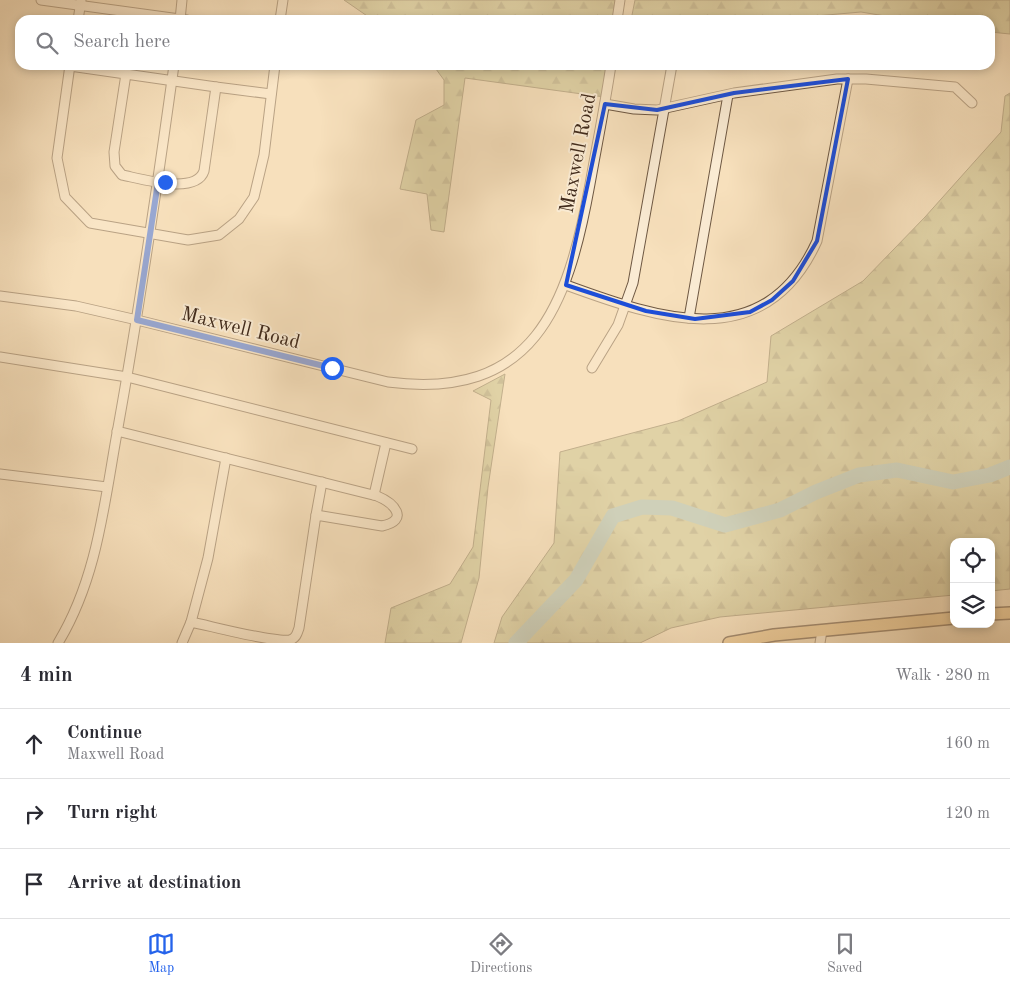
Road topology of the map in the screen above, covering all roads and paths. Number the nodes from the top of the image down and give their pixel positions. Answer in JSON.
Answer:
{"nodes":[{"id":1,"x":41,"y":0,"type":"edge"},
{"id":2,"x":182,"y":0,"type":"edge"},
{"id":3,"x":283,"y":0,"type":"edge"},
{"id":4,"x":620,"y":0,"type":"edge"},
{"id":5,"x":81,"y":3,"type":"edge"},
{"id":6,"x":152,"y":15,"type":"edge"},
{"id":7,"x":182,"y":15,"type":"edge"},
{"id":8,"x":281,"y":15,"type":"edge"},
{"id":9,"x":618,"y":15,"type":"edge"},
{"id":10,"x":69,"y":70,"type":"edge"},
{"id":11,"x":98,"y":70,"type":"edge"},
{"id":12,"x":173,"y":70,"type":"edge"},
{"id":13,"x":274,"y":70,"type":"edge"},
{"id":14,"x":610,"y":70,"type":"edge"},
{"id":15,"x":671,"y":70,"type":"edge"},
{"id":16,"x":126,"y":74,"type":"junction"},
{"id":17,"x":848,"y":79,"type":"junction"},
{"id":18,"x":172,"y":80,"type":"junction"},
{"id":19,"x":216,"y":88,"type":"junction"},
{"id":20,"x":272,"y":94,"type":"junction"},
{"id":21,"x":728,"y":95,"type":"junction"},
{"id":22,"x":972,"y":103,"type":"dead end"},
{"id":23,"x":604,"y":104,"type":"junction"},
{"id":24,"x":664,"y":109,"type":"junction"},
{"id":25,"x":158,"y":182,"type":"junction"},
{"id":26,"x":151,"y":234,"type":"junction"},
{"id":27,"x":566,"y":285,"type":"junction"},
{"id":28,"x":0,"y":296,"type":"edge"},
{"id":29,"x":625,"y":306,"type":"junction"},
{"id":30,"x":688,"y":318,"type":"junction"},
{"id":31,"x":137,"y":320,"type":"junction"},
{"id":32,"x":0,"y":357,"type":"edge"},
{"id":33,"x":592,"y":368,"type":"dead end"},
{"id":34,"x":127,"y":377,"type":"junction"},
{"id":35,"x":117,"y":431,"type":"junction"},
{"id":36,"x":386,"y":443,"type":"junction"},
{"id":37,"x":412,"y":450,"type":"dead end"},
{"id":38,"x":226,"y":458,"type":"junction"},
{"id":39,"x":0,"y":474,"type":"edge"},
{"id":40,"x":322,"y":482,"type":"junction"},
{"id":41,"x":107,"y":487,"type":"junction"},
{"id":42,"x":374,"y":495,"type":"junction"},
{"id":43,"x":316,"y":515,"type":"junction"},
{"id":44,"x":1010,"y":613,"type":"edge"},
{"id":45,"x":995,"y":614,"type":"edge"},
{"id":46,"x":950,"y":619,"type":"edge"},
{"id":47,"x":191,"y":622,"type":"junction"},
{"id":48,"x":821,"y":637,"type":"edge"},
{"id":49,"x":58,"y":643,"type":"edge"},
{"id":50,"x":182,"y":643,"type":"edge"},
{"id":51,"x":730,"y":643,"type":"edge"}],
"edges":[{"from":1,"to":5,"type":"street"},
{"from":2,"to":7,"type":"street"},
{"from":3,"to":8,"type":"street"},
{"from":4,"to":9,"type":"street"},
{"from":5,"to":6,"type":"street"},
{"from":10,"to":26,"type":"street"},
{"from":11,"to":16,"type":"street"},
{"from":12,"to":18,"type":"street"},
{"from":13,"to":20,"type":"street"},
{"from":14,"to":23,"type":"street","name":"Maxwell Road"},
{"from":15,"to":24,"type":"street"},
{"from":16,"to":18,"type":"street"},
{"from":16,"to":25,"type":"street"},
{"from":17,"to":21,"type":"street"},
{"from":17,"to":22,"type":"street"},
{"from":17,"to":30,"type":"street"},
{"from":18,"to":19,"type":"street"},
{"from":18,"to":25,"type":"street"},
{"from":19,"to":20,"type":"street"},
{"from":19,"to":25,"type":"street"},
{"from":20,"to":26,"type":"street"},
{"from":21,"to":24,"type":"street"},
{"from":21,"to":30,"type":"street"},
{"from":23,"to":24,"type":"street"},
{"from":23,"to":27,"type":"street","name":"Maxwell Road"},
{"from":24,"to":29,"type":"street"},
{"from":25,"to":26,"type":"street"},
{"from":26,"to":31,"type":"street"},
{"from":27,"to":29,"type":"street"},
{"from":27,"to":31,"type":"street","name":"Maxwell Road"},
{"from":28,"to":31,"type":"street","name":"Maxwell Road"},
{"from":29,"to":30,"type":"street"},
{"from":29,"to":33,"type":"street"},
{"from":31,"to":34,"type":"street"},
{"from":32,"to":34,"type":"street"},
{"from":34,"to":35,"type":"street"},
{"from":34,"to":36,"type":"street"},
{"from":35,"to":38,"type":"street"},
{"from":35,"to":41,"type":"street"},
{"from":36,"to":37,"type":"street"},
{"from":36,"to":42,"type":"street"},
{"from":38,"to":40,"type":"street"},
{"from":38,"to":47,"type":"street"},
{"from":39,"to":41,"type":"street"},
{"from":40,"to":42,"type":"street"},
{"from":40,"to":43,"type":"street"},
{"from":41,"to":49,"type":"street"},
{"from":42,"to":43,"type":"street"},
{"from":43,"to":47,"type":"street"},
{"from":44,"to":45,"type":"main road"},
{"from":46,"to":48,"type":"main road"},
{"from":47,"to":50,"type":"street"},
{"from":48,"to":51,"type":"main road"}]}
